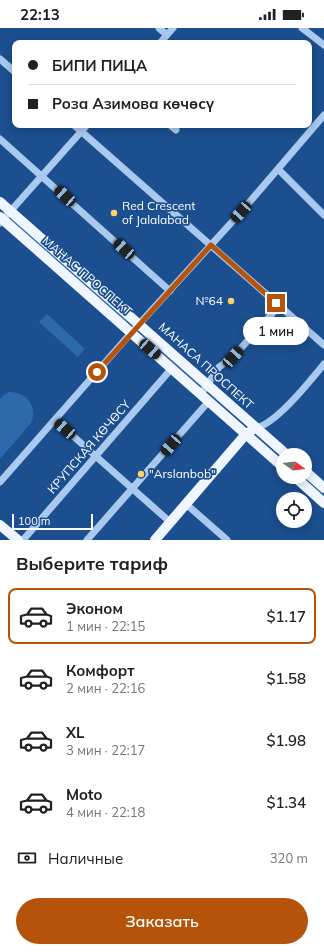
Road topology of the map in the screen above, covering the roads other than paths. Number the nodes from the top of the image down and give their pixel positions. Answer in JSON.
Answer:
{"nodes":[{"id":1,"x":158,"y":28,"type":"edge"},
{"id":2,"x":173,"y":28,"type":"edge"},
{"id":3,"x":302,"y":28,"type":"edge"},
{"id":4,"x":167,"y":35,"type":"junction"},
{"id":5,"x":163,"y":40,"type":"edge"},
{"id":6,"x":324,"y":45,"type":"edge"},
{"id":7,"x":0,"y":59,"type":"edge"},
{"id":8,"x":12,"y":69,"type":"edge"},
{"id":9,"x":323,"y":117,"type":"edge"},
{"id":10,"x":78,"y":128,"type":"edge"},
{"id":11,"x":84,"y":128,"type":"edge"},
{"id":12,"x":174,"y":128,"type":"edge"},
{"id":13,"x":176,"y":130,"type":"dead end"},
{"id":14,"x":81,"y":131,"type":"junction"},
{"id":15,"x":0,"y":139,"type":"edge"},
{"id":16,"x":278,"y":169,"type":"junction"},
{"id":17,"x":42,"y":175,"type":"junction"},
{"id":18,"x":0,"y":202,"type":"edge"},
{"id":19,"x":10,"y":211,"type":"junction"},
{"id":20,"x":324,"y":215,"type":"edge"},
{"id":21,"x":1,"y":220,"type":"edge"},
{"id":22,"x":211,"y":245,"type":"junction"},
{"id":23,"x":170,"y":290,"type":"junction"},
{"id":24,"x":279,"y":306,"type":"junction"},
{"id":25,"x":139,"y":324,"type":"junction"},
{"id":26,"x":132,"y":333,"type":"junction"},
{"id":27,"x":324,"y":346,"type":"edge"},
{"id":28,"x":324,"y":364,"type":"edge"},
{"id":29,"x":172,"y":368,"type":"junction"},
{"id":30,"x":207,"y":384,"type":"junction"},
{"id":31,"x":205,"y":398,"type":"junction"},
{"id":32,"x":55,"y":420,"type":"junction"},
{"id":33,"x":256,"y":428,"type":"junction"},
{"id":34,"x":246,"y":434,"type":"junction"},
{"id":35,"x":279,"y":448,"type":"edge"},
{"id":36,"x":96,"y":456,"type":"junction"},
{"id":37,"x":276,"y":461,"type":"edge"},
{"id":38,"x":312,"y":477,"type":"edge"},
{"id":39,"x":0,"y":482,"type":"edge"},
{"id":40,"x":304,"y":484,"type":"edge"},
{"id":41,"x":324,"y":488,"type":"edge"},
{"id":42,"x":133,"y":489,"type":"junction"},
{"id":43,"x":323,"y":499,"type":"edge"},
{"id":44,"x":186,"y":504,"type":"junction"},
{"id":45,"x":170,"y":522,"type":"junction"},
{"id":46,"x":0,"y":525,"type":"edge"},
{"id":47,"x":18,"y":540,"type":"edge"},
{"id":48,"x":23,"y":540,"type":"edge"},
{"id":49,"x":87,"y":540,"type":"edge"},
{"id":50,"x":155,"y":540,"type":"edge"},
{"id":51,"x":227,"y":540,"type":"edge"}],
"edges":[{"from":1,"to":4,"type":"street"},
{"from":2,"to":4,"type":"street"},
{"from":3,"to":6,"type":"street"},
{"from":4,"to":5,"type":"street"},
{"from":7,"to":8,"type":"street"},
{"from":9,"to":16,"type":"street"},
{"from":10,"to":14,"type":"street"},
{"from":11,"to":14,"type":"street"},
{"from":12,"to":13,"type":"street"},
{"from":14,"to":17,"type":"street"},
{"from":14,"to":22,"type":"street"},
{"from":15,"to":17,"type":"street"},
{"from":16,"to":20,"type":"street"},
{"from":16,"to":22,"type":"street"},
{"from":17,"to":19,"type":"street"},
{"from":17,"to":23,"type":"street"},
{"from":18,"to":19,"type":"main road","name":"МАНАСА ПРОСПЕКТ"},
{"from":19,"to":21,"type":"street"},
{"from":19,"to":25,"type":"main road","name":"МАНАСА ПРОСПЕКТ"},
{"from":21,"to":26,"type":"main road","name":"МАНАС ПРОСПЕКТ"},
{"from":22,"to":23,"type":"street"},
{"from":22,"to":24,"type":"street"},
{"from":23,"to":25,"type":"street"},
{"from":24,"to":27,"type":"street"},
{"from":24,"to":30,"type":"street"},
{"from":25,"to":26,"type":"street"},
{"from":25,"to":30,"type":"main road","name":"МАНАСА ПРОСПЕКТ"},
{"from":26,"to":29,"type":"main road","name":"МАНАС ПРОСПЕКТ"},
{"from":26,"to":32,"type":"street"},
{"from":28,"to":33,"type":"street"},
{"from":29,"to":31,"type":"main road","name":"МАНАС ПРОСПЕКТ"},
{"from":29,"to":36,"type":"street","name":"КРУПСКАЯ КӨЧӨСҮ"},
{"from":30,"to":31,"type":"street"},
{"from":30,"to":33,"type":"main road","name":"МАНАСА ПРОСПЕКТ"},
{"from":31,"to":34,"type":"main road","name":"МАНАС ПРОСПЕКТ"},
{"from":31,"to":42,"type":"street"},
{"from":32,"to":36,"type":"street"},
{"from":32,"to":39,"type":"street"},
{"from":33,"to":34,"type":"main road"},
{"from":33,"to":35,"type":"main road","name":"МАНАСА ПРОСПЕКТ"},
{"from":34,"to":37,"type":"main road","name":"МАНАС ПРОСПЕКТ"},
{"from":34,"to":44,"type":"main road"},
{"from":36,"to":42,"type":"street"},
{"from":36,"to":48,"type":"street","name":"КРУПСКАЯ КӨЧӨСҮ"},
{"from":38,"to":41,"type":"main road"},
{"from":40,"to":43,"type":"main road"},
{"from":42,"to":45,"type":"street"},
{"from":42,"to":49,"type":"street"},
{"from":44,"to":45,"type":"main road"},
{"from":44,"to":51,"type":"street"},
{"from":45,"to":50,"type":"main road"},
{"from":46,"to":47,"type":"main road"}]}
